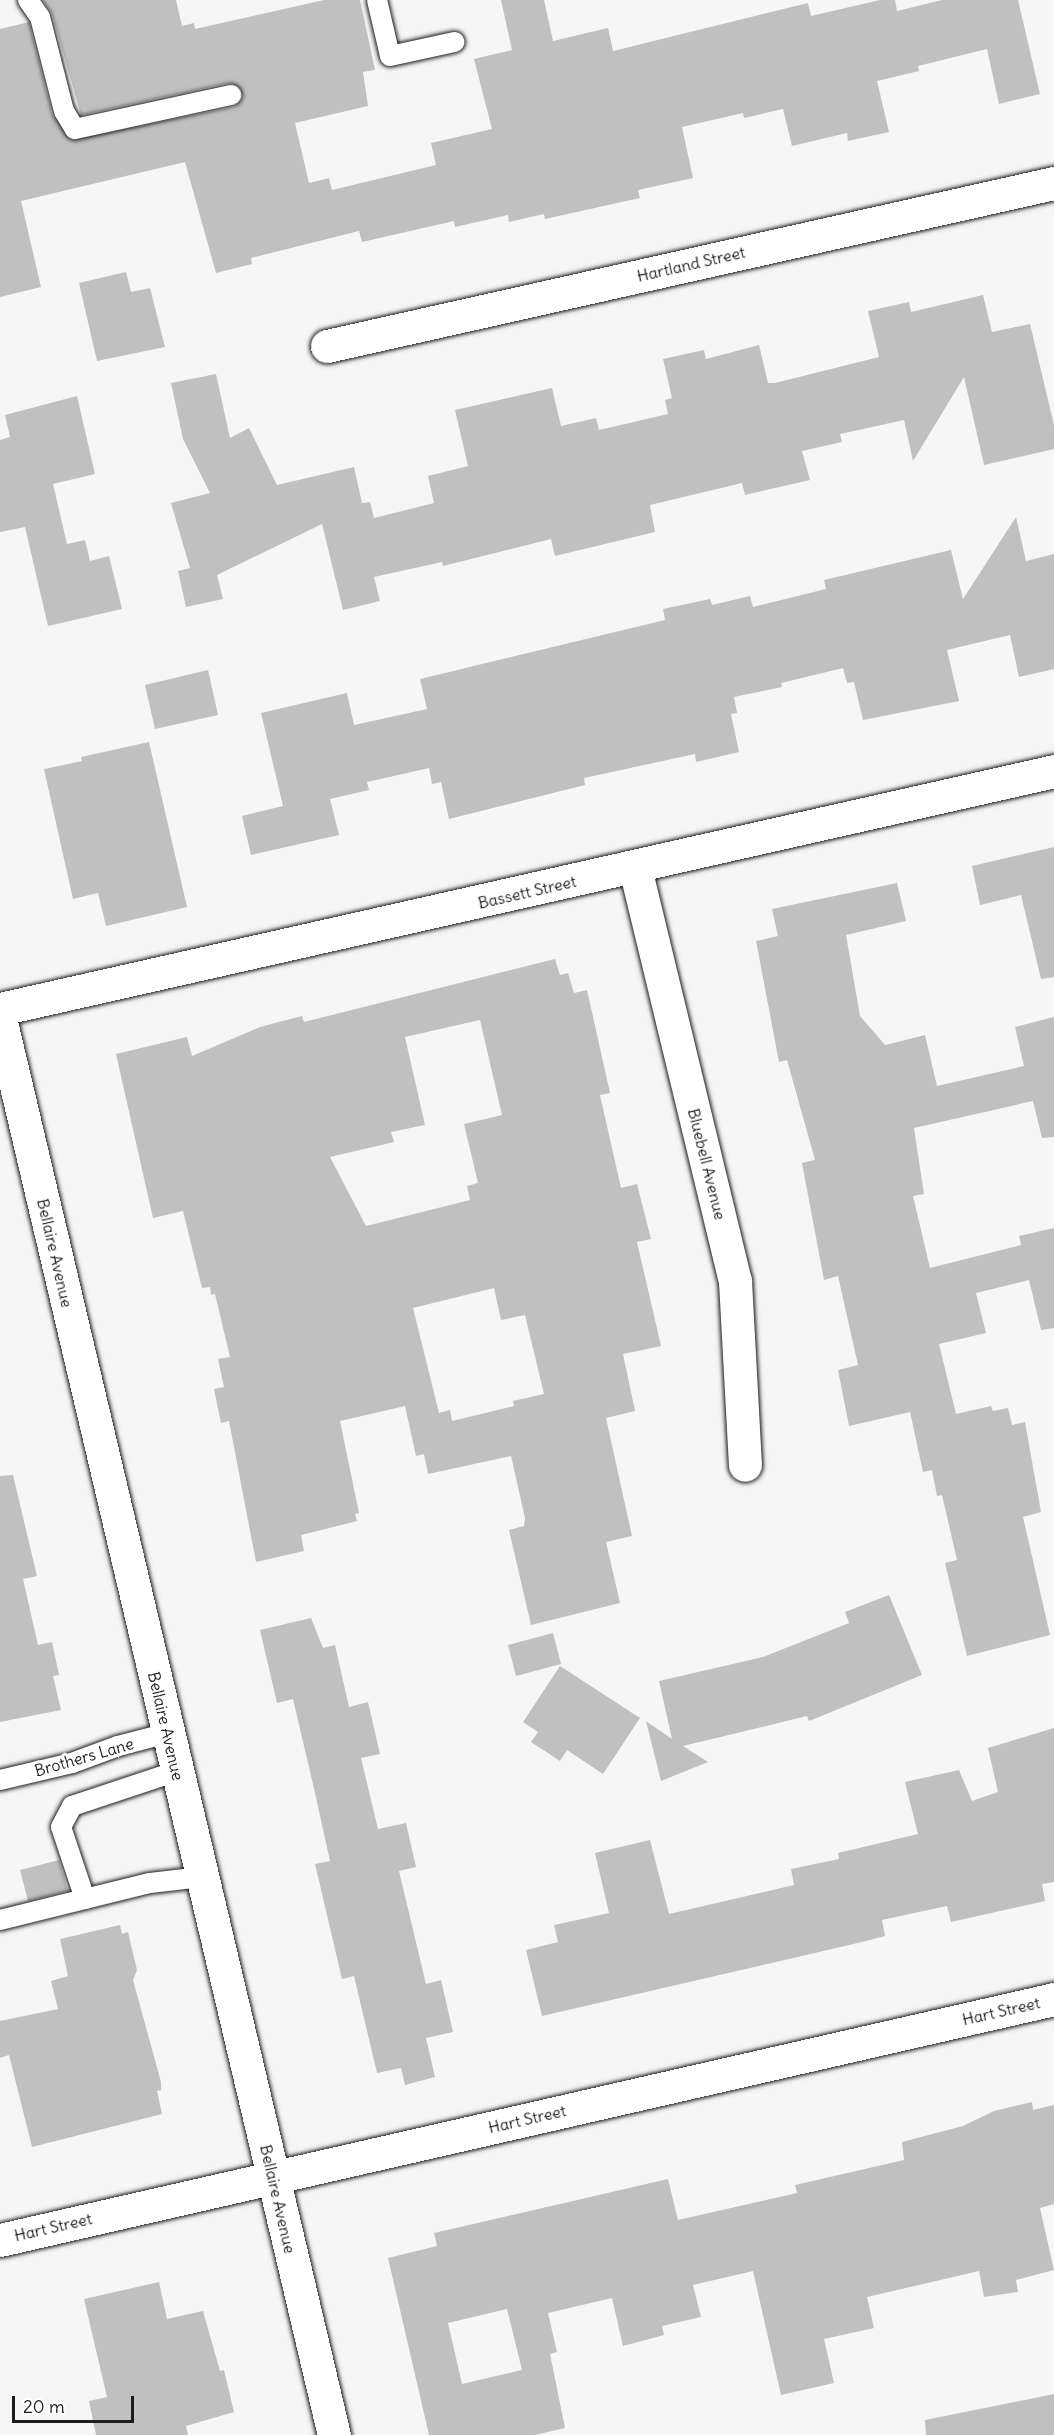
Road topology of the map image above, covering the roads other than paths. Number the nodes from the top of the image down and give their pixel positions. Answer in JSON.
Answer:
{"nodes":[{"id":1,"x":28,"y":0,"type":"edge"},
{"id":2,"x":377,"y":0,"type":"edge"},
{"id":3,"x":454,"y":42,"type":"dead end"},
{"id":4,"x":231,"y":95,"type":"dead end"},
{"id":5,"x":1054,"y":183,"type":"edge"},
{"id":6,"x":327,"y":346,"type":"dead end"},
{"id":7,"x":1054,"y":771,"type":"edge"},
{"id":8,"x":635,"y":868,"type":"junction"},
{"id":9,"x":0,"y":1010,"type":"edge"},
{"id":10,"x":0,"y":1018,"type":"edge"},
{"id":11,"x":744,"y":1465,"type":"dead end"},
{"id":12,"x":168,"y":1733,"type":"junction"},
{"id":13,"x":177,"y":1771,"type":"junction"},
{"id":14,"x":0,"y":1780,"type":"edge"},
{"id":15,"x":202,"y":1877,"type":"junction"},
{"id":16,"x":85,"y":1899,"type":"junction"},
{"id":17,"x":0,"y":1920,"type":"edge"},
{"id":18,"x":1054,"y":1999,"type":"edge"},
{"id":19,"x":273,"y":2176,"type":"junction"},
{"id":20,"x":0,"y":2240,"type":"edge"},
{"id":21,"x":334,"y":2435,"type":"edge"}],
"edges":[{"from":1,"to":4,"type":"lane"},
{"from":2,"to":3,"type":"lane"},
{"from":5,"to":6,"type":"street","name":"Hartland Street"},
{"from":7,"to":8,"type":"street","name":"Bassett Street"},
{"from":8,"to":9,"type":"street","name":"Bassett Street"},
{"from":8,"to":11,"type":"street","name":"Bluebell Avenue"},
{"from":10,"to":12,"type":"street","name":"Bellaire Avenue"},
{"from":12,"to":13,"type":"street","name":"Bellaire Avenue"},
{"from":12,"to":14,"type":"lane","name":"Brothers Lane"},
{"from":13,"to":15,"type":"street","name":"Bellaire Avenue"},
{"from":13,"to":16,"type":"lane"},
{"from":15,"to":16,"type":"lane"},
{"from":15,"to":19,"type":"street","name":"Bellaire Avenue"},
{"from":16,"to":17,"type":"lane"},
{"from":18,"to":19,"type":"street","name":"Hart Street"},
{"from":19,"to":20,"type":"street","name":"Hart Street"},
{"from":19,"to":21,"type":"street","name":"Bellaire Avenue"}]}
